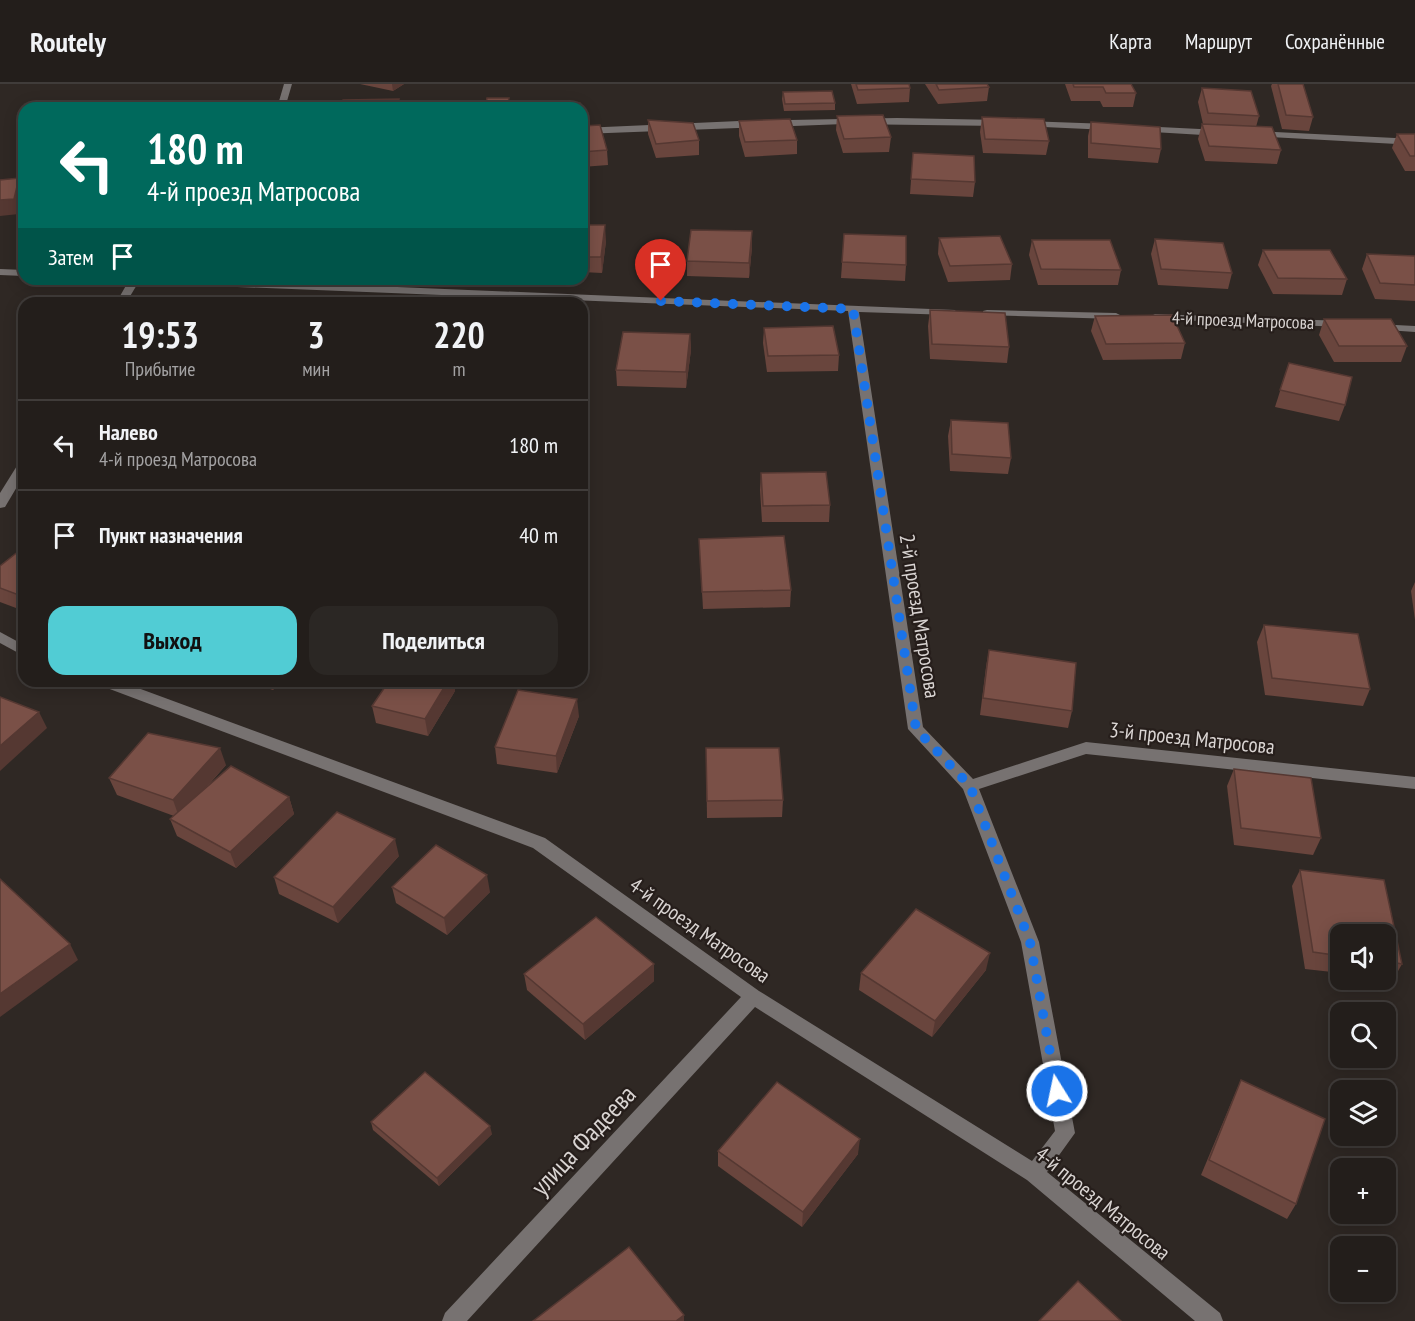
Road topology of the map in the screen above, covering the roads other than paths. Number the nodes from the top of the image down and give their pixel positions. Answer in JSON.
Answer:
{"nodes":[{"id":1,"x":288,"y":84,"type":"edge"},
{"id":2,"x":283,"y":102,"type":"edge"},
{"id":3,"x":1119,"y":128,"type":"edge"},
{"id":4,"x":1130,"y":128,"type":"edge"},
{"id":5,"x":588,"y":131,"type":"edge"},
{"id":6,"x":1225,"y":133,"type":"edge"},
{"id":7,"x":1249,"y":134,"type":"edge"},
{"id":8,"x":1415,"y":142,"type":"edge"},
{"id":9,"x":0,"y":272,"type":"edge"},
{"id":10,"x":18,"y":273,"type":"edge"},
{"id":11,"x":279,"y":285,"type":"edge"},
{"id":12,"x":566,"y":297,"type":"edge"},
{"id":13,"x":588,"y":298,"type":"edge"},
{"id":14,"x":853,"y":309,"type":"junction"},
{"id":15,"x":1415,"y":329,"type":"edge"},
{"id":16,"x":18,"y":474,"type":"edge"},
{"id":17,"x":0,"y":504,"type":"edge"},
{"id":18,"x":0,"y":637,"type":"edge"},
{"id":19,"x":18,"y":648,"type":"edge"},
{"id":20,"x":120,"y":687,"type":"edge"},
{"id":21,"x":1415,"y":783,"type":"edge"},
{"id":22,"x":970,"y":786,"type":"junction"},
{"id":23,"x":753,"y":996,"type":"junction"},
{"id":24,"x":1034,"y":1173,"type":"junction"},
{"id":25,"x":453,"y":1321,"type":"edge"},
{"id":26,"x":1212,"y":1321,"type":"edge"}],
"edges":[{"from":1,"to":2,"type":"street"},
{"from":3,"to":5,"type":"street"},
{"from":4,"to":6,"type":"street"},
{"from":7,"to":8,"type":"street"},
{"from":9,"to":10,"type":"street"},
{"from":11,"to":12,"type":"street","name":"4-й проезд Матросова"},
{"from":13,"to":14,"type":"street","name":"4-й проезд Матросова"},
{"from":14,"to":15,"type":"street","name":"4-й проезд Матросова"},
{"from":14,"to":22,"type":"street","name":"2-й проезд Матросова"},
{"from":16,"to":17,"type":"street"},
{"from":18,"to":19,"type":"street"},
{"from":20,"to":23,"type":"street","name":"4-й проезд Матросова"},
{"from":21,"to":22,"type":"street","name":"3-й проезд Матросова"},
{"from":22,"to":24,"type":"street","name":"2-й проезд Матросова"},
{"from":23,"to":24,"type":"street","name":"4-й проезд Матросова"},
{"from":23,"to":25,"type":"street","name":"улица Фадеева"},
{"from":24,"to":26,"type":"street","name":"4-й проезд Матросова"}]}
